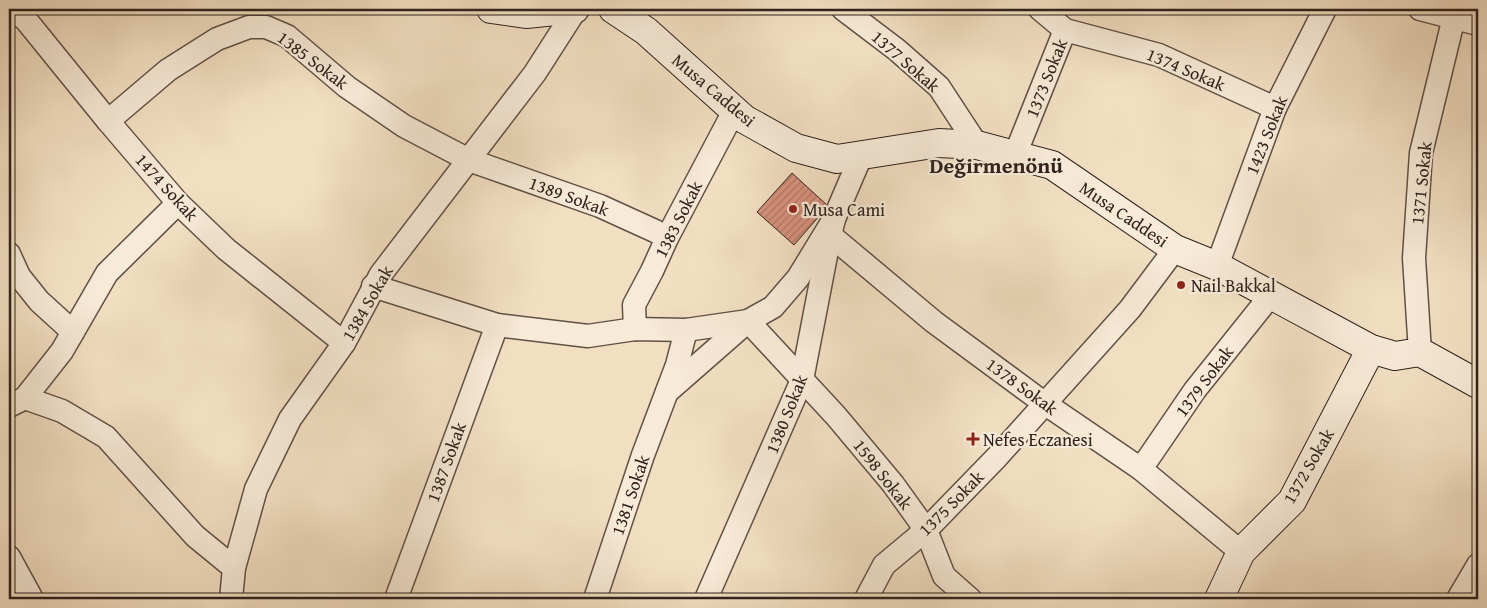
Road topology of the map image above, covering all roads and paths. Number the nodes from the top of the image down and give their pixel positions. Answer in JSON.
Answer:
{"nodes":[{"id":1,"x":491,"y":9,"type":"edge"},
{"id":2,"x":575,"y":9,"type":"edge"},
{"id":3,"x":613,"y":9,"type":"edge"},
{"id":4,"x":844,"y":9,"type":"edge"},
{"id":5,"x":1040,"y":9,"type":"edge"},
{"id":6,"x":1325,"y":9,"type":"edge"},
{"id":7,"x":1420,"y":9,"type":"edge"},
{"id":8,"x":13,"y":14,"type":"edge"},
{"id":9,"x":1454,"y":18,"type":"junction"},
{"id":10,"x":1478,"y":24,"type":"edge"},
{"id":11,"x":1065,"y":30,"type":"junction"},
{"id":12,"x":1275,"y":108,"type":"junction"},
{"id":13,"x":734,"y":111,"type":"junction"},
{"id":14,"x":108,"y":121,"type":"junction"},
{"id":15,"x":977,"y":144,"type":"junction"},
{"id":16,"x":1015,"y":155,"type":"junction"},
{"id":17,"x":861,"y":156,"type":"junction"},
{"id":18,"x":469,"y":160,"type":"junction"},
{"id":19,"x":178,"y":203,"type":"junction"},
{"id":20,"x":832,"y":227,"type":"junction"},
{"id":21,"x":667,"y":238,"type":"junction"},
{"id":22,"x":1175,"y":248,"type":"junction"},
{"id":23,"x":9,"y":254,"type":"edge"},
{"id":24,"x":1217,"y":266,"type":"junction"},
{"id":25,"x":373,"y":286,"type":"junction"},
{"id":26,"x":1271,"y":295,"type":"junction"},
{"id":27,"x":748,"y":320,"type":"junction"},
{"id":28,"x":496,"y":325,"type":"junction"},
{"id":29,"x":634,"y":329,"type":"junction"},
{"id":30,"x":686,"y":330,"type":"junction"},
{"id":31,"x":73,"y":332,"type":"junction"},
{"id":32,"x":344,"y":343,"type":"junction"},
{"id":33,"x":1372,"y":349,"type":"junction"},
{"id":34,"x":1420,"y":352,"type":"junction"},
{"id":35,"x":802,"y":380,"type":"junction"},
{"id":36,"x":1478,"y":384,"type":"edge"},
{"id":37,"x":666,"y":392,"type":"junction"},
{"id":38,"x":17,"y":402,"type":"edge"},
{"id":39,"x":1044,"y":403,"type":"junction"},
{"id":40,"x":1141,"y":469,"type":"junction"},
{"id":41,"x":926,"y":530,"type":"junction"},
{"id":42,"x":1240,"y":552,"type":"junction"},
{"id":43,"x":9,"y":557,"type":"edge"},
{"id":44,"x":1478,"y":565,"type":"edge"},
{"id":45,"x":234,"y":568,"type":"junction"},
{"id":46,"x":32,"y":599,"type":"edge"},
{"id":47,"x":231,"y":599,"type":"edge"},
{"id":48,"x":396,"y":599,"type":"edge"},
{"id":49,"x":595,"y":599,"type":"edge"},
{"id":50,"x":706,"y":599,"type":"edge"},
{"id":51,"x":866,"y":599,"type":"edge"},
{"id":52,"x":970,"y":599,"type":"edge"},
{"id":53,"x":1219,"y":599,"type":"edge"},
{"id":54,"x":1458,"y":599,"type":"edge"}],
"edges":[{"from":1,"to":2,"type":"street"},
{"from":2,"to":18,"type":"street","name":"1384 Sokak"},
{"from":3,"to":13,"type":"street","name":"Musa Caddesi"},
{"from":4,"to":15,"type":"street","name":"1377 Sokak"},
{"from":5,"to":11,"type":"street","name":"1373 Sokak"},
{"from":6,"to":12,"type":"street","name":"1423 Sokak"},
{"from":7,"to":9,"type":"street"},
{"from":8,"to":14,"type":"street","name":"1474 Sokak"},
{"from":9,"to":10,"type":"street"},
{"from":9,"to":34,"type":"street","name":"1371 Sokak"},
{"from":11,"to":12,"type":"street","name":"1374 Sokak"},
{"from":11,"to":16,"type":"street","name":"1373 Sokak"},
{"from":12,"to":24,"type":"street","name":"1423 Sokak"},
{"from":13,"to":17,"type":"street","name":"Musa Caddesi"},
{"from":13,"to":21,"type":"street","name":"1383 Sokak"},
{"from":14,"to":18,"type":"street","name":"1385 Sokak"},
{"from":14,"to":19,"type":"street","name":"1474 Sokak"},
{"from":15,"to":16,"type":"street","name":"Musa Caddesi"},
{"from":15,"to":17,"type":"street","name":"Musa Caddesi"},
{"from":16,"to":22,"type":"street","name":"Musa Caddesi"},
{"from":17,"to":20,"type":"street","name":"1380 Sokak"},
{"from":18,"to":21,"type":"street","name":"1389 Sokak"},
{"from":18,"to":25,"type":"street","name":"1384 Sokak"},
{"from":19,"to":31,"type":"street"},
{"from":19,"to":32,"type":"street","name":"1474 Sokak"},
{"from":20,"to":27,"type":"street","name":"1380 Sokak"},
{"from":20,"to":35,"type":"street","name":"1380 Sokak"},
{"from":20,"to":39,"type":"street","name":"1378 Sokak"},
{"from":21,"to":29,"type":"street","name":"1383 Sokak"},
{"from":22,"to":24,"type":"street","name":"Musa Caddesi"},
{"from":22,"to":39,"type":"street","name":"1375 Sokak"},
{"from":23,"to":31,"type":"street"},
{"from":24,"to":26,"type":"street","name":"Musa Caddesi"},
{"from":25,"to":28,"type":"street"},
{"from":25,"to":32,"type":"street","name":"1384 Sokak"},
{"from":26,"to":33,"type":"street","name":"Musa Caddesi"},
{"from":26,"to":40,"type":"street","name":"1379 Sokak"},
{"from":27,"to":30,"type":"street"},
{"from":27,"to":35,"type":"street","name":"1598 Sokak"},
{"from":27,"to":37,"type":"street","name":"1381 Sokak"},
{"from":28,"to":29,"type":"street"},
{"from":28,"to":48,"type":"street","name":"1387 Sokak"},
{"from":29,"to":30,"type":"street"},
{"from":30,"to":37,"type":"street","name":"1381 Sokak"},
{"from":31,"to":38,"type":"street"},
{"from":32,"to":45,"type":"street","name":"1384 Sokak"},
{"from":33,"to":34,"type":"street","name":"Musa Caddesi"},
{"from":33,"to":42,"type":"street","name":"1372 Sokak"},
{"from":34,"to":36,"type":"street"},
{"from":35,"to":41,"type":"street","name":"1598 Sokak"},
{"from":35,"to":50,"type":"street","name":"1380 Sokak"},
{"from":37,"to":49,"type":"street","name":"1381 Sokak"},
{"from":38,"to":45,"type":"street"},
{"from":39,"to":40,"type":"street","name":"1378 Sokak"},
{"from":39,"to":41,"type":"street","name":"1375 Sokak"},
{"from":40,"to":42,"type":"street","name":"1378 Sokak"},
{"from":41,"to":51,"type":"street","name":"1375 Sokak"},
{"from":41,"to":52,"type":"street","name":"1598 Sokak"},
{"from":42,"to":53,"type":"street","name":"1372 Sokak"},
{"from":43,"to":46,"type":"street"},
{"from":44,"to":54,"type":"street"},
{"from":45,"to":47,"type":"street","name":"1384 Sokak"}]}
